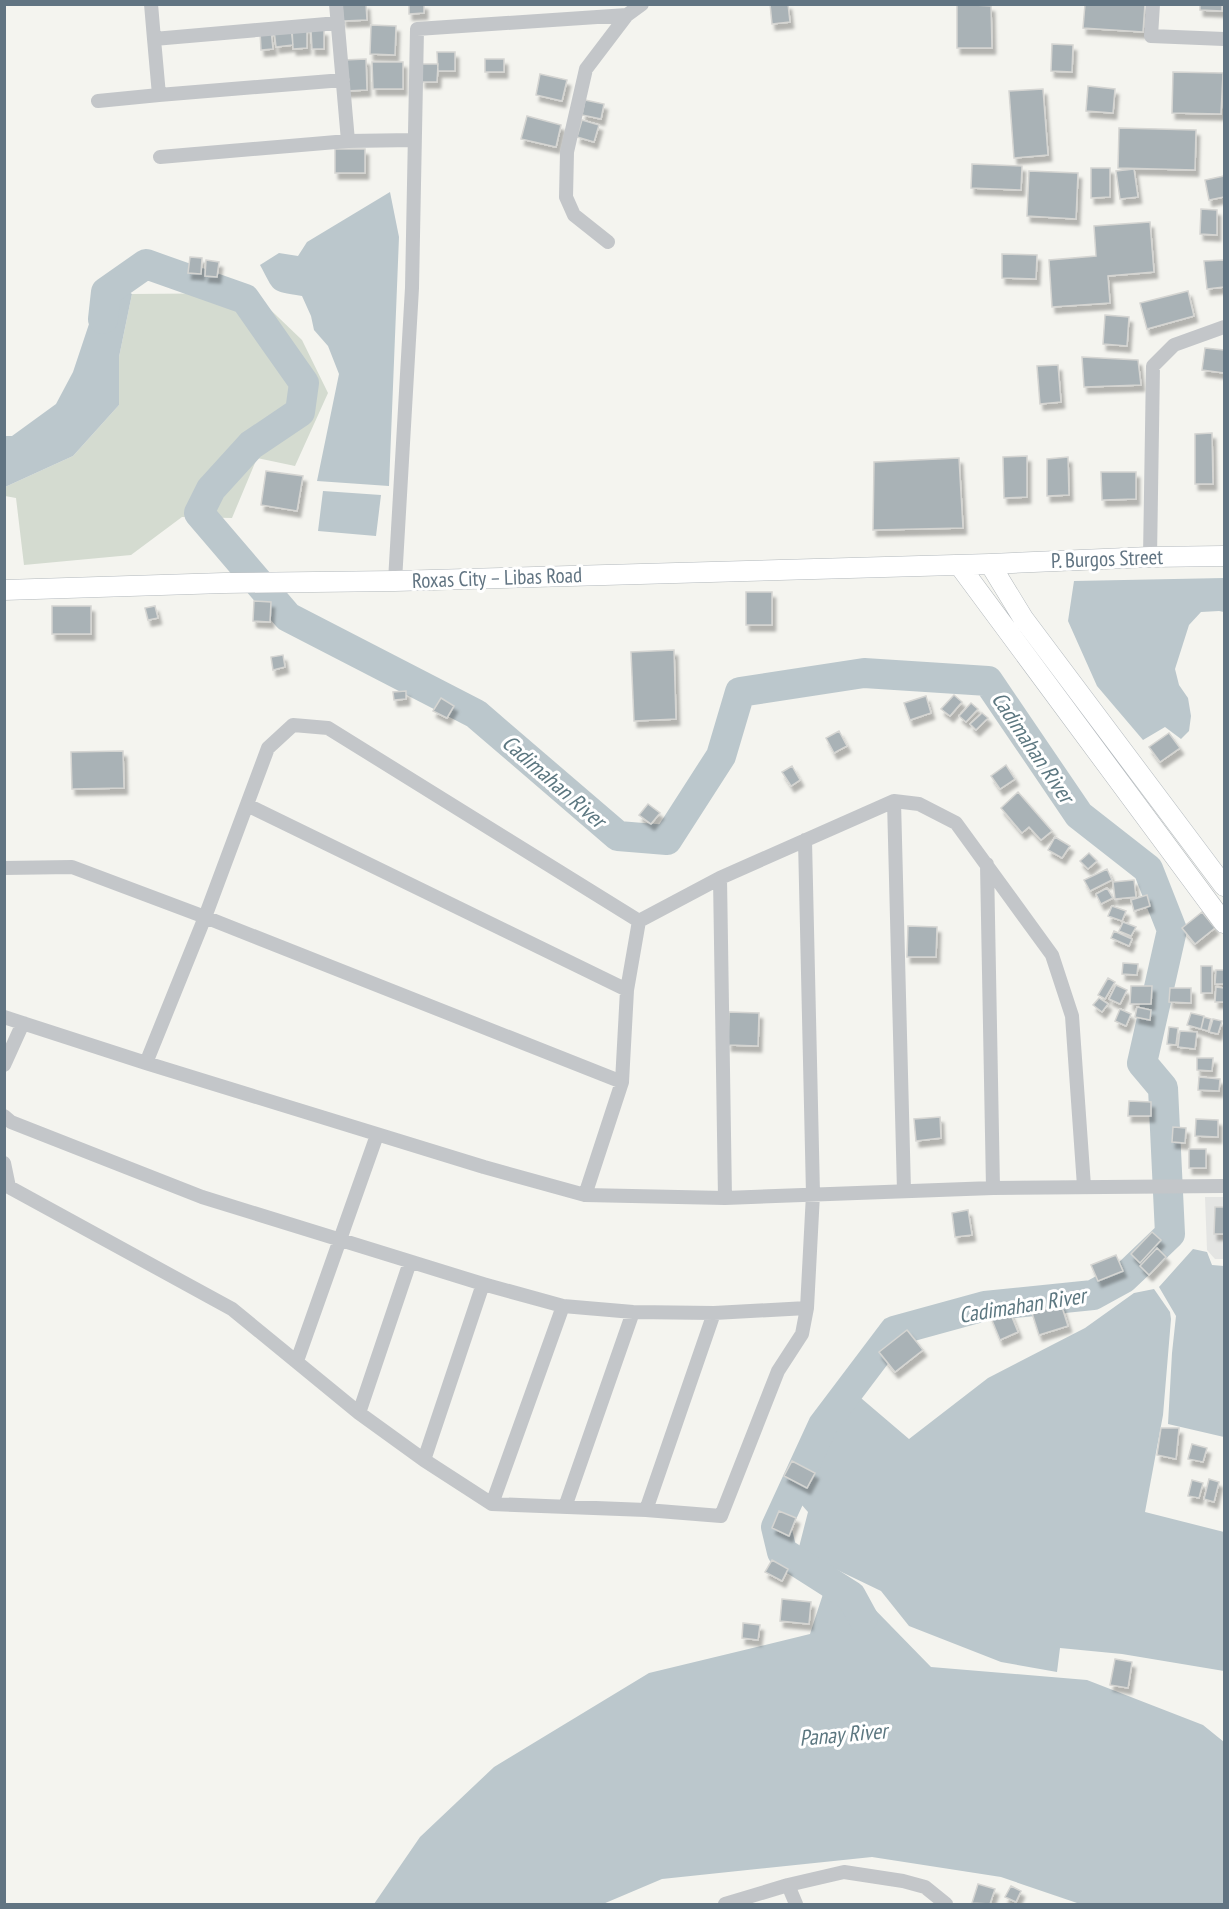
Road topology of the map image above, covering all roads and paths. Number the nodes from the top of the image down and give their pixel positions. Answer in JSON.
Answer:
{"nodes":[{"id":1,"x":151,"y":4,"type":"edge"},
{"id":2,"x":336,"y":4,"type":"edge"},
{"id":3,"x":642,"y":4,"type":"edge"},
{"id":4,"x":1153,"y":4,"type":"edge"},
{"id":5,"x":627,"y":15,"type":"junction"},
{"id":6,"x":338,"y":23,"type":"junction"},
{"id":7,"x":154,"y":39,"type":"junction"},
{"id":8,"x":1224,"y":39,"type":"edge"},
{"id":9,"x":343,"y":80,"type":"junction"},
{"id":10,"x":159,"y":95,"type":"junction"},
{"id":11,"x":98,"y":101,"type":"dead end"},
{"id":12,"x":414,"y":140,"type":"junction"},
{"id":13,"x":348,"y":141,"type":"junction"},
{"id":14,"x":160,"y":157,"type":"dead end"},
{"id":15,"x":608,"y":242,"type":"dead end"},
{"id":16,"x":1224,"y":327,"type":"edge"},
{"id":17,"x":1224,"y":556,"type":"edge"},
{"id":18,"x":1150,"y":557,"type":"junction"},
{"id":19,"x":990,"y":564,"type":"junction"},
{"id":20,"x":960,"y":565,"type":"junction"},
{"id":21,"x":395,"y":581,"type":"junction"},
{"id":22,"x":4,"y":590,"type":"edge"},
{"id":23,"x":894,"y":801,"type":"junction"},
{"id":24,"x":247,"y":805,"type":"junction"},
{"id":25,"x":805,"y":840,"type":"junction"},
{"id":26,"x":987,"y":864,"type":"junction"},
{"id":27,"x":4,"y":868,"type":"edge"},
{"id":28,"x":720,"y":878,"type":"junction"},
{"id":29,"x":1224,"y":886,"type":"edge"},
{"id":30,"x":205,"y":917,"type":"junction"},
{"id":31,"x":639,"y":921,"type":"junction"},
{"id":32,"x":1224,"y":924,"type":"edge"},
{"id":33,"x":627,"y":990,"type":"junction"},
{"id":34,"x":4,"y":1017,"type":"edge"},
{"id":35,"x":23,"y":1023,"type":"junction"},
{"id":36,"x":146,"y":1063,"type":"junction"},
{"id":37,"x":4,"y":1065,"type":"edge"},
{"id":38,"x":622,"y":1082,"type":"junction"},
{"id":39,"x":4,"y":1116,"type":"edge"},
{"id":40,"x":377,"y":1135,"type":"junction"},
{"id":41,"x":4,"y":1163,"type":"edge"},
{"id":42,"x":1224,"y":1185,"type":"edge"},
{"id":43,"x":1084,"y":1186,"type":"junction"},
{"id":44,"x":993,"y":1188,"type":"junction"},
{"id":45,"x":904,"y":1191,"type":"junction"},
{"id":46,"x":813,"y":1194,"type":"junction"},
{"id":47,"x":585,"y":1195,"type":"junction"},
{"id":48,"x":725,"y":1197,"type":"junction"},
{"id":49,"x":339,"y":1239,"type":"junction"},
{"id":50,"x":410,"y":1262,"type":"junction"},
{"id":51,"x":483,"y":1284,"type":"junction"},
{"id":52,"x":562,"y":1306,"type":"junction"},
{"id":53,"x":807,"y":1308,"type":"junction"},
{"id":54,"x":633,"y":1312,"type":"junction"},
{"id":55,"x":714,"y":1312,"type":"junction"},
{"id":56,"x":297,"y":1361,"type":"junction"},
{"id":57,"x":359,"y":1413,"type":"junction"},
{"id":58,"x":424,"y":1460,"type":"junction"},
{"id":59,"x":492,"y":1504,"type":"junction"},
{"id":60,"x":565,"y":1507,"type":"junction"},
{"id":61,"x":646,"y":1510,"type":"junction"},
{"id":62,"x":788,"y":1885,"type":"junction"},
{"id":63,"x":725,"y":1905,"type":"edge"},
{"id":64,"x":796,"y":1905,"type":"edge"},
{"id":65,"x":946,"y":1905,"type":"edge"}],
"edges":[{"from":1,"to":7,"type":"street"},
{"from":2,"to":6,"type":"street"},
{"from":3,"to":5,"type":"street"},
{"from":4,"to":8,"type":"street"},
{"from":5,"to":12,"type":"street"},
{"from":5,"to":15,"type":"street"},
{"from":6,"to":7,"type":"street"},
{"from":6,"to":9,"type":"street"},
{"from":7,"to":10,"type":"street"},
{"from":9,"to":10,"type":"street"},
{"from":9,"to":13,"type":"street"},
{"from":10,"to":11,"type":"street"},
{"from":12,"to":13,"type":"street"},
{"from":12,"to":21,"type":"street"},
{"from":13,"to":14,"type":"street"},
{"from":16,"to":18,"type":"street"},
{"from":17,"to":18,"type":"main road","name":"P. Burgos Street"},
{"from":18,"to":19,"type":"main road","name":"P. Burgos Street"},
{"from":19,"to":20,"type":"main road","name":"Roxas City – Libas Road"},
{"from":19,"to":29,"type":"main road"},
{"from":20,"to":21,"type":"main road","name":"Roxas City – Libas Road"},
{"from":20,"to":32,"type":"main road"},
{"from":21,"to":22,"type":"main road","name":"Roxas City – Libas Road"},
{"from":23,"to":25,"type":"street"},
{"from":23,"to":26,"type":"street"},
{"from":23,"to":45,"type":"street"},
{"from":24,"to":30,"type":"street"},
{"from":24,"to":31,"type":"street"},
{"from":24,"to":33,"type":"street"},
{"from":25,"to":28,"type":"street"},
{"from":25,"to":46,"type":"street"},
{"from":26,"to":43,"type":"street"},
{"from":26,"to":44,"type":"street"},
{"from":27,"to":30,"type":"street"},
{"from":28,"to":31,"type":"street"},
{"from":28,"to":48,"type":"street"},
{"from":30,"to":36,"type":"street"},
{"from":30,"to":38,"type":"street"},
{"from":31,"to":33,"type":"street"},
{"from":33,"to":38,"type":"street"},
{"from":34,"to":35,"type":"street"},
{"from":35,"to":36,"type":"street"},
{"from":35,"to":37,"type":"street"},
{"from":36,"to":40,"type":"street"},
{"from":38,"to":47,"type":"street"},
{"from":39,"to":49,"type":"street"},
{"from":40,"to":47,"type":"street"},
{"from":40,"to":49,"type":"street"},
{"from":41,"to":56,"type":"street"},
{"from":42,"to":43,"type":"street"},
{"from":43,"to":44,"type":"street"},
{"from":44,"to":45,"type":"street"},
{"from":45,"to":46,"type":"street"},
{"from":46,"to":48,"type":"street"},
{"from":46,"to":53,"type":"street"},
{"from":47,"to":48,"type":"street"},
{"from":49,"to":50,"type":"street"},
{"from":49,"to":56,"type":"street"},
{"from":50,"to":51,"type":"street"},
{"from":50,"to":57,"type":"street"},
{"from":51,"to":52,"type":"street"},
{"from":51,"to":58,"type":"street"},
{"from":52,"to":54,"type":"street"},
{"from":52,"to":59,"type":"street"},
{"from":53,"to":55,"type":"street"},
{"from":53,"to":61,"type":"street"},
{"from":54,"to":55,"type":"street"},
{"from":54,"to":60,"type":"street"},
{"from":55,"to":61,"type":"street"},
{"from":56,"to":57,"type":"street"},
{"from":57,"to":58,"type":"street"},
{"from":58,"to":59,"type":"street"},
{"from":59,"to":60,"type":"street"},
{"from":60,"to":61,"type":"street"},
{"from":62,"to":63,"type":"street"},
{"from":62,"to":64,"type":"street"},
{"from":62,"to":65,"type":"street"}]}
